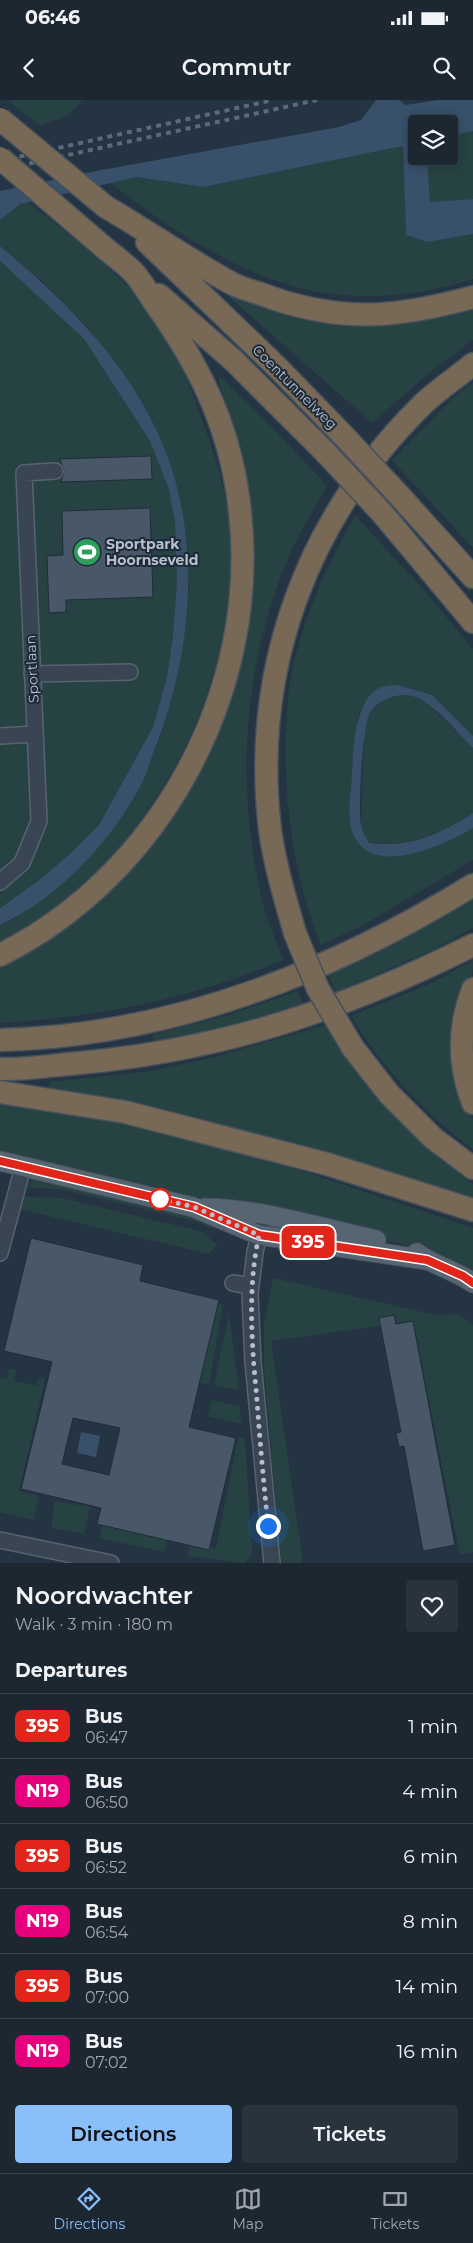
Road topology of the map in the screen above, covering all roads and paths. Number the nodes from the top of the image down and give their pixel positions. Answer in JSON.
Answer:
{"nodes":[{"id":1,"x":0,"y":119,"type":"edge"},
{"id":2,"x":0,"y":158,"type":"edge"},
{"id":3,"x":144,"y":234,"type":"junction"},
{"id":4,"x":134,"y":274,"type":"junction"},
{"id":5,"x":473,"y":297,"type":"edge"},
{"id":6,"x":473,"y":364,"type":"edge"},
{"id":7,"x":54,"y":471,"type":"dead end"},
{"id":8,"x":473,"y":577,"type":"edge"},
{"id":9,"x":473,"y":622,"type":"edge"},
{"id":10,"x":130,"y":672,"type":"dead end"},
{"id":11,"x":32,"y":674,"type":"junction"},
{"id":12,"x":35,"y":734,"type":"junction"},
{"id":13,"x":0,"y":736,"type":"edge"},
{"id":14,"x":0,"y":882,"type":"edge"},
{"id":15,"x":473,"y":885,"type":"edge"},
{"id":16,"x":473,"y":945,"type":"edge"},
{"id":17,"x":0,"y":955,"type":"edge"},
{"id":18,"x":473,"y":989,"type":"edge"},
{"id":19,"x":0,"y":1040,"type":"edge"},
{"id":20,"x":0,"y":1069,"type":"edge"},
{"id":21,"x":0,"y":1092,"type":"edge"},
{"id":22,"x":473,"y":1103,"type":"edge"},
{"id":23,"x":0,"y":1161,"type":"edge"},
{"id":24,"x":23,"y":1167,"type":"junction"},
{"id":25,"x":473,"y":1168,"type":"edge"},
{"id":26,"x":194,"y":1207,"type":"junction"},
{"id":27,"x":473,"y":1210,"type":"edge"},
{"id":28,"x":264,"y":1215,"type":"junction"},
{"id":29,"x":259,"y":1235,"type":"junction"},
{"id":30,"x":0,"y":1253,"type":"edge"},
{"id":31,"x":427,"y":1260,"type":"junction"},
{"id":32,"x":233,"y":1283,"type":"dead end"},
{"id":33,"x":473,"y":1283,"type":"edge"},
{"id":34,"x":251,"y":1286,"type":"junction"},
{"id":35,"x":0,"y":1540,"type":"edge"},
{"id":36,"x":85,"y":1561,"type":"edge"},
{"id":37,"x":111,"y":1563,"type":"edge"},
{"id":38,"x":272,"y":1563,"type":"edge"}],
"edges":[{"from":1,"to":3,"type":"highway","bridge":true},
{"from":2,"to":4,"type":"highway","bridge":true},
{"from":3,"to":5,"type":"highway"},
{"from":3,"to":8,"type":"highway","name":"Coentunnelweg","bridge":true},
{"from":4,"to":9,"type":"highway","name":"Coentunnelweg","bridge":true},
{"from":4,"to":17,"type":"highway"},
{"from":6,"to":25,"type":"highway","bridge":true},
{"from":7,"to":11,"type":"street","name":"Sportlaan"},
{"from":10,"to":11,"type":"street"},
{"from":11,"to":12,"type":"street","name":"Sportlaan"},
{"from":12,"to":13,"type":"street"},
{"from":12,"to":14,"type":"street","name":"Sportlaan"},
{"from":15,"to":19,"type":"highway"},
{"from":16,"to":20,"type":"highway"},
{"from":18,"to":22,"type":"highway"},
{"from":21,"to":27,"type":"highway"},
{"from":23,"to":24,"type":"main road"},
{"from":24,"to":26,"type":"main road"},
{"from":24,"to":30,"type":"street"},
{"from":26,"to":28,"type":"main road"},
{"from":26,"to":29,"type":"main road"},
{"from":28,"to":29,"type":"street"},
{"from":28,"to":31,"type":"main road"},
{"from":29,"to":31,"type":"main road"},
{"from":29,"to":34,"type":"street"},
{"from":31,"to":33,"type":"main road"},
{"from":32,"to":34,"type":"street"},
{"from":34,"to":38,"type":"street"},
{"from":35,"to":36,"type":"street"},
{"from":36,"to":37,"type":"street"}]}
